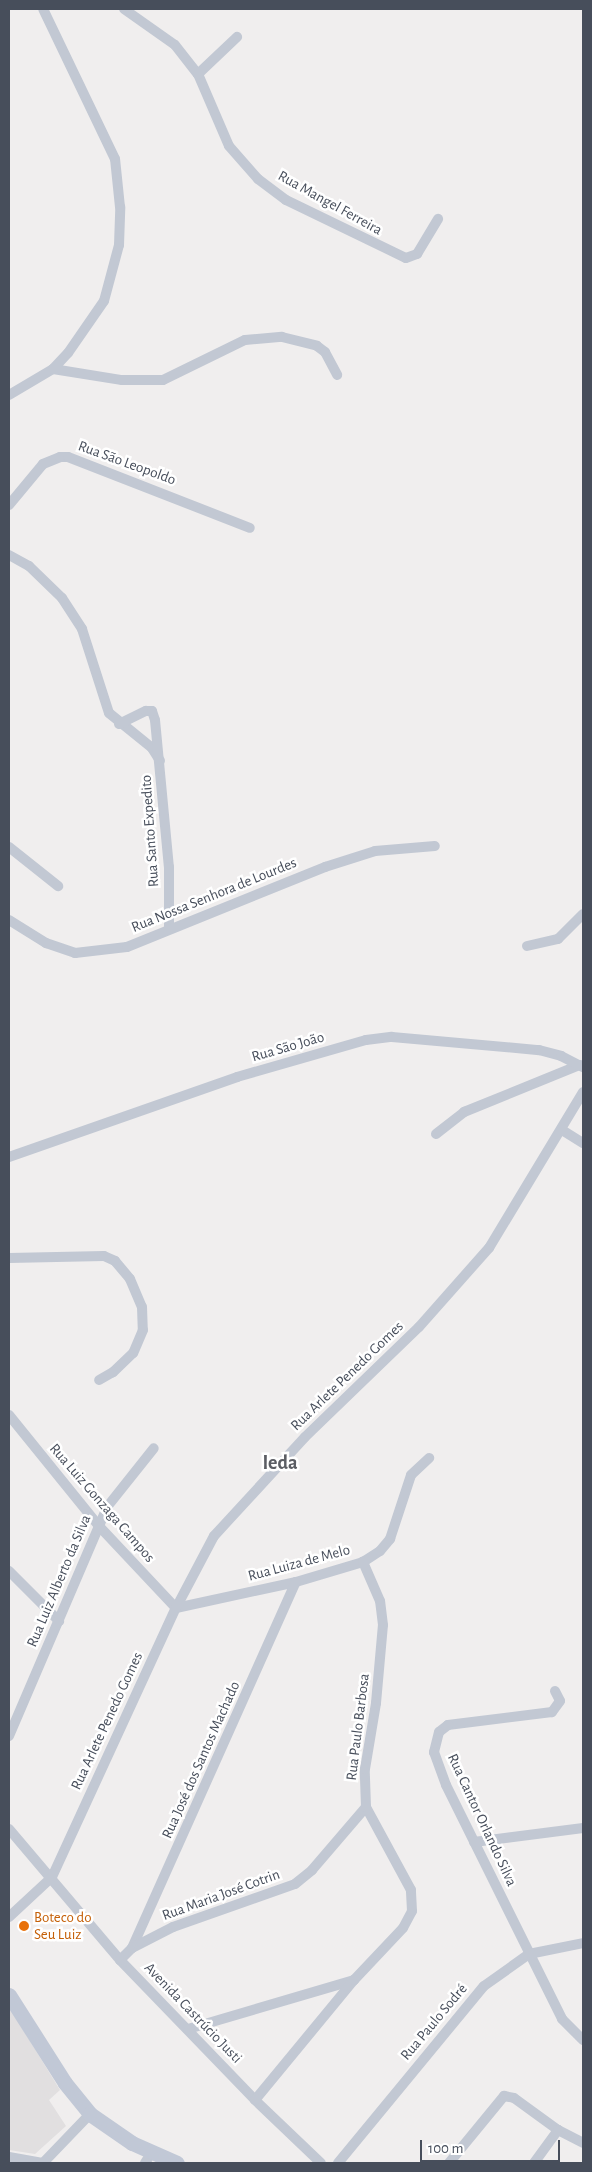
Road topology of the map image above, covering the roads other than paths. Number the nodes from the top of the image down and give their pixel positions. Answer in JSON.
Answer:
{"nodes":[{"id":1,"x":43,"y":9,"type":"edge"},
{"id":2,"x":124,"y":9,"type":"edge"},
{"id":3,"x":237,"y":37,"type":"dead end"},
{"id":4,"x":198,"y":74,"type":"junction"},
{"id":5,"x":438,"y":218,"type":"dead end"},
{"id":6,"x":53,"y":369,"type":"junction"},
{"id":7,"x":337,"y":375,"type":"dead end"},
{"id":8,"x":9,"y":395,"type":"edge"},
{"id":9,"x":9,"y":505,"type":"edge"},
{"id":10,"x":250,"y":528,"type":"dead end"},
{"id":11,"x":9,"y":555,"type":"edge"},
{"id":12,"x":119,"y":724,"type":"junction"},
{"id":13,"x":160,"y":761,"type":"junction"},
{"id":14,"x":435,"y":846,"type":"dead end"},
{"id":15,"x":9,"y":847,"type":"edge"},
{"id":16,"x":58,"y":886,"type":"dead end"},
{"id":17,"x":583,"y":914,"type":"edge"},
{"id":18,"x":9,"y":920,"type":"edge"},
{"id":19,"x":169,"y":928,"type":"junction"},
{"id":20,"x":527,"y":946,"type":"dead end"},
{"id":21,"x":582,"y":1066,"type":"edge"},
{"id":22,"x":583,"y":1092,"type":"edge"},
{"id":23,"x":562,"y":1130,"type":"junction"},
{"id":24,"x":436,"y":1134,"type":"dead end"},
{"id":25,"x":583,"y":1143,"type":"edge"},
{"id":26,"x":9,"y":1157,"type":"edge"},
{"id":27,"x":9,"y":1258,"type":"edge"},
{"id":28,"x":99,"y":1380,"type":"dead end"},
{"id":29,"x":9,"y":1415,"type":"edge"},
{"id":30,"x":154,"y":1448,"type":"dead end"},
{"id":31,"x":429,"y":1458,"type":"dead end"},
{"id":32,"x":98,"y":1525,"type":"junction"},
{"id":33,"x":363,"y":1562,"type":"junction"},
{"id":34,"x":9,"y":1571,"type":"edge"},
{"id":35,"x":296,"y":1582,"type":"junction"},
{"id":36,"x":176,"y":1608,"type":"junction"},
{"id":37,"x":59,"y":1621,"type":"junction"},
{"id":38,"x":555,"y":1691,"type":"dead end"},
{"id":39,"x":9,"y":1736,"type":"edge"},
{"id":40,"x":366,"y":1807,"type":"junction"},
{"id":41,"x":583,"y":1828,"type":"edge"},
{"id":42,"x":9,"y":1829,"type":"edge"},
{"id":43,"x":474,"y":1842,"type":"junction"},
{"id":44,"x":52,"y":1877,"type":"junction"},
{"id":45,"x":9,"y":1917,"type":"edge"},
{"id":46,"x":583,"y":1943,"type":"edge"},
{"id":47,"x":132,"y":1948,"type":"junction"},
{"id":48,"x":528,"y":1954,"type":"junction"},
{"id":49,"x":120,"y":1960,"type":"junction"},
{"id":50,"x":354,"y":1980,"type":"junction"},
{"id":51,"x":9,"y":1995,"type":"edge"},
{"id":52,"x":188,"y":2029,"type":"junction"},
{"id":53,"x":583,"y":2040,"type":"edge"},
{"id":54,"x":255,"y":2100,"type":"junction"},
{"id":55,"x":90,"y":2114,"type":"junction"},
{"id":56,"x":558,"y":2130,"type":"junction"},
{"id":57,"x":583,"y":2144,"type":"edge"},
{"id":58,"x":9,"y":2157,"type":"edge"},
{"id":59,"x":148,"y":2158,"type":"edge"},
{"id":60,"x":43,"y":2163,"type":"edge"},
{"id":61,"x":177,"y":2163,"type":"edge"},
{"id":62,"x":321,"y":2163,"type":"edge"},
{"id":63,"x":338,"y":2163,"type":"edge"},
{"id":64,"x":449,"y":2163,"type":"edge"},
{"id":65,"x":534,"y":2163,"type":"edge"}],
"edges":[{"from":1,"to":6,"type":"street"},
{"from":2,"to":4,"type":"street","name":"Rua Mangel Ferreira"},
{"from":3,"to":4,"type":"street"},
{"from":4,"to":5,"type":"street","name":"Rua Mangel Ferreira"},
{"from":6,"to":7,"type":"street"},
{"from":6,"to":8,"type":"street"},
{"from":9,"to":10,"type":"street","name":"Rua São Leopoldo"},
{"from":11,"to":12,"type":"street","name":"Rua Santo Expedito"},
{"from":12,"to":13,"type":"street","name":"Rua Santo Expedito"},
{"from":12,"to":13,"type":"street","name":"Rua Santo Expedito"},
{"from":13,"to":19,"type":"street","name":"Rua Santo Expedito"},
{"from":14,"to":19,"type":"street","name":"Rua Nossa Senhora de Lourdes"},
{"from":15,"to":16,"type":"street"},
{"from":17,"to":20,"type":"street"},
{"from":18,"to":19,"type":"street","name":"Rua Nossa Senhora de Lourdes"},
{"from":21,"to":24,"type":"street"},
{"from":21,"to":26,"type":"street","name":"Rua São João"},
{"from":22,"to":23,"type":"street","name":"Rua Arlete Penedo Gomes"},
{"from":23,"to":25,"type":"street"},
{"from":23,"to":36,"type":"street","name":"Rua Arlete Penedo Gomes"},
{"from":27,"to":28,"type":"street"},
{"from":29,"to":32,"type":"street","name":"Rua Luiz Gonzaga Campos"},
{"from":30,"to":32,"type":"street","name":"Rua Luiz Alberto da Silva"},
{"from":31,"to":33,"type":"street","name":"Rua Luiza de Melo"},
{"from":32,"to":36,"type":"street","name":"Rua Luiz Gonzaga Campos"},
{"from":32,"to":37,"type":"street","name":"Rua Luiz Alberto da Silva"},
{"from":33,"to":35,"type":"street","name":"Rua Luiza de Melo"},
{"from":33,"to":40,"type":"street","name":"Rua Paulo Barbosa"},
{"from":34,"to":37,"type":"street"},
{"from":35,"to":36,"type":"street","name":"Rua Luiza de Melo"},
{"from":35,"to":47,"type":"street","name":"Rua José dos Santos Machado"},
{"from":36,"to":44,"type":"street","name":"Rua Arlete Penedo Gomes"},
{"from":37,"to":39,"type":"street","name":"Rua Luiz Alberto da Silva"},
{"from":38,"to":43,"type":"street","name":"Rua Cantor Orlando Silva"},
{"from":40,"to":47,"type":"street","name":"Rua Maria José Cotrin"},
{"from":40,"to":50,"type":"street","name":"Rua Paulo Barbosa"},
{"from":41,"to":43,"type":"street"},
{"from":42,"to":44,"type":"street","name":"Avenida Castrúcio Justi"},
{"from":43,"to":48,"type":"street","name":"Rua Cantor Orlando Silva"},
{"from":44,"to":45,"type":"street","name":"Rua Arlete Penedo Gomes"},
{"from":44,"to":49,"type":"street","name":"Avenida Castrúcio Justi"},
{"from":46,"to":48,"type":"street","name":"Rua Paulo Sodré"},
{"from":47,"to":49,"type":"street","name":"Rua Maria José Cotrin"},
{"from":48,"to":53,"type":"street","name":"Rua Cantor Orlando Silva"},
{"from":48,"to":63,"type":"street","name":"Rua Paulo Sodré"},
{"from":49,"to":52,"type":"street","name":"Avenida Castrúcio Justi"},
{"from":50,"to":52,"type":"street"},
{"from":50,"to":54,"type":"street","name":"Rua Paulo Barbosa"},
{"from":51,"to":55,"type":"main road"},
{"from":52,"to":54,"type":"street","name":"Avenida Castrúcio Justi"},
{"from":54,"to":62,"type":"street","name":"Avenida Castrúcio Justi"},
{"from":55,"to":59,"type":"main road"},
{"from":55,"to":60,"type":"street"},
{"from":56,"to":57,"type":"street"},
{"from":56,"to":64,"type":"street"},
{"from":56,"to":65,"type":"street"},
{"from":58,"to":60,"type":"street"},
{"from":59,"to":61,"type":"main road"}]}
